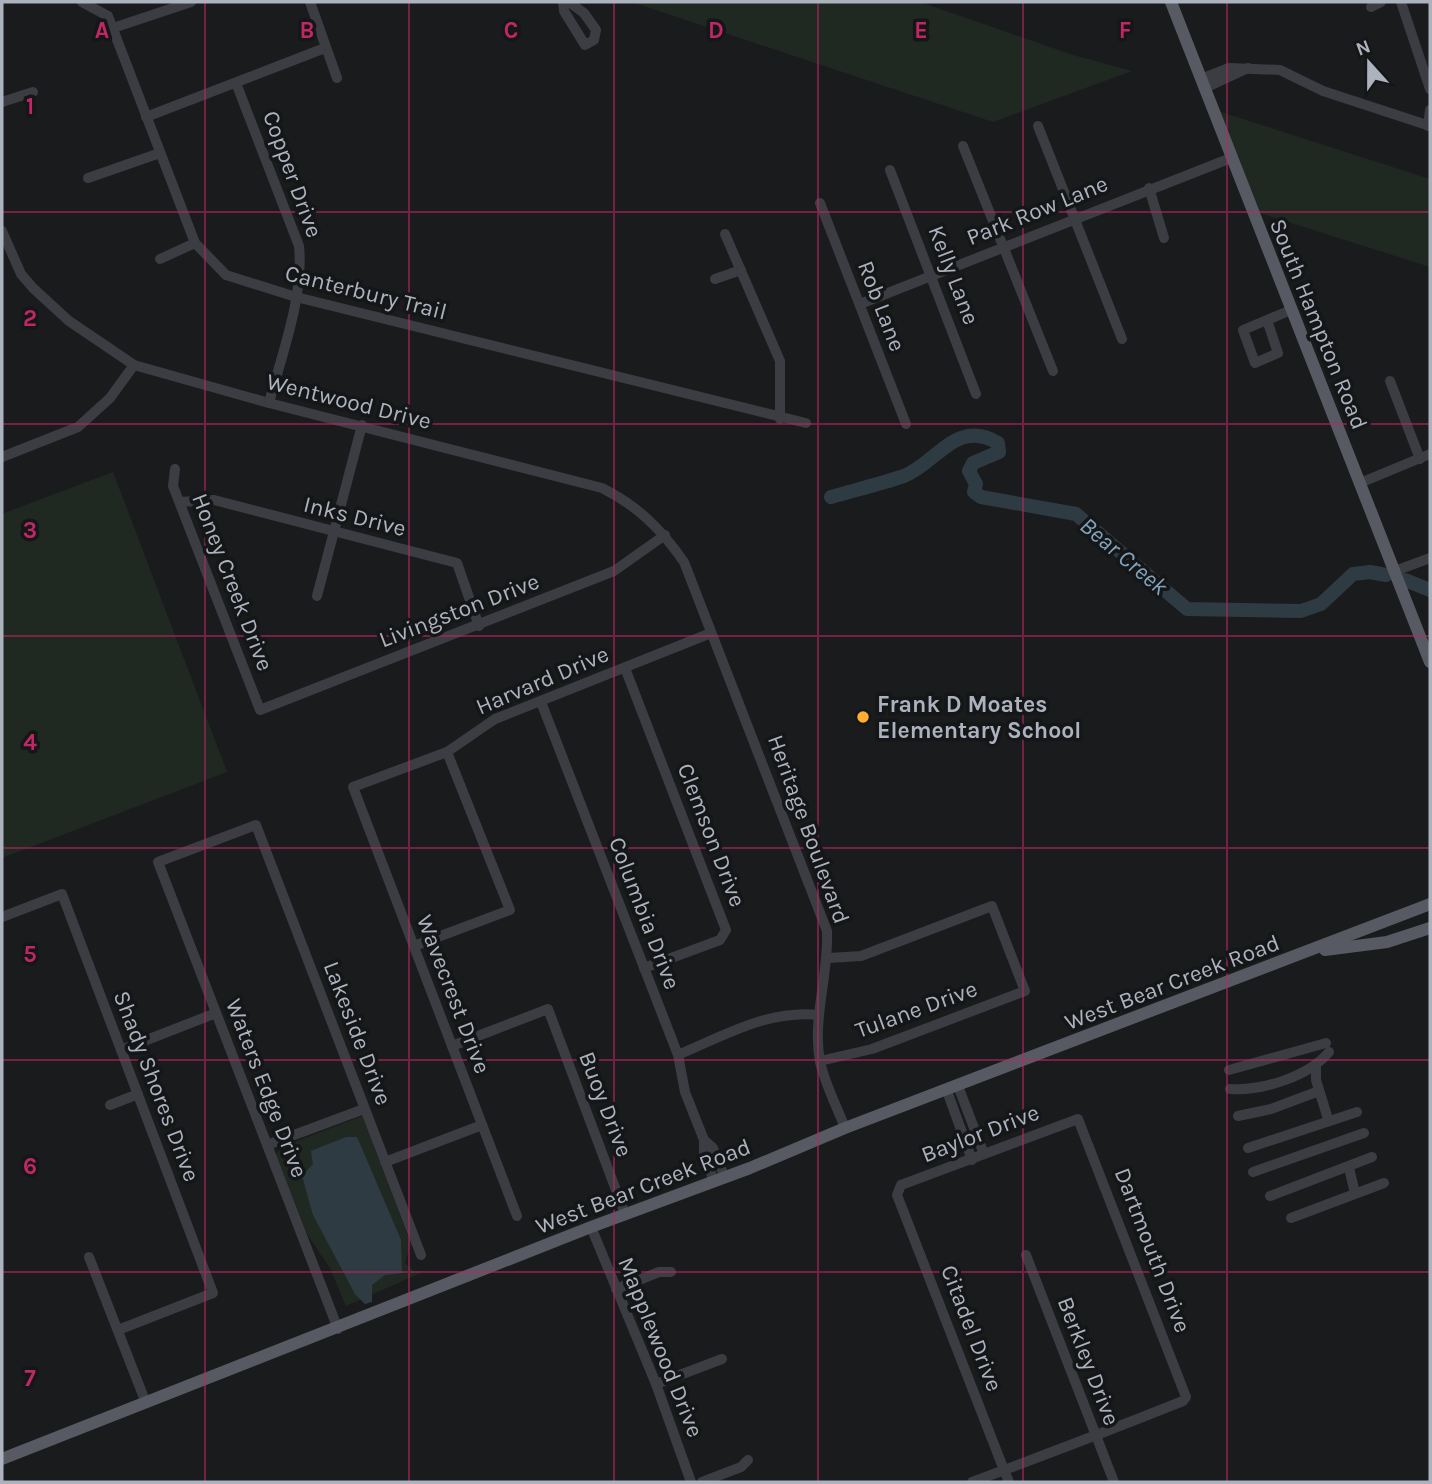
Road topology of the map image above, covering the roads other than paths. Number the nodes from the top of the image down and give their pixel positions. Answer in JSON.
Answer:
{"nodes":[{"id":1,"x":82,"y":2,"type":"edge"},
{"id":2,"x":191,"y":2,"type":"edge"},
{"id":3,"x":310,"y":2,"type":"edge"},
{"id":4,"x":563,"y":2,"type":"edge"},
{"id":5,"x":569,"y":2,"type":"edge"},
{"id":6,"x":1171,"y":2,"type":"edge"},
{"id":7,"x":1401,"y":2,"type":"edge"},
{"id":8,"x":114,"y":28,"type":"junction"},
{"id":9,"x":325,"y":48,"type":"junction"},
{"id":10,"x":337,"y":78,"type":"dead end"},
{"id":11,"x":236,"y":83,"type":"junction"},
{"id":12,"x":1203,"y":83,"type":"junction"},
{"id":13,"x":1430,"y":89,"type":"edge"},
{"id":14,"x":33,"y":92,"type":"dead end"},
{"id":15,"x":2,"y":102,"type":"edge"},
{"id":16,"x":1430,"y":110,"type":"edge"},
{"id":17,"x":146,"y":117,"type":"junction"},
{"id":18,"x":1038,"y":126,"type":"dead end"},
{"id":19,"x":1429,"y":126,"type":"edge"},
{"id":20,"x":963,"y":146,"type":"dead end"},
{"id":21,"x":160,"y":153,"type":"junction"},
{"id":22,"x":1231,"y":158,"type":"junction"},
{"id":23,"x":890,"y":170,"type":"dead end"},
{"id":24,"x":88,"y":178,"type":"dead end"},
{"id":25,"x":1149,"y":188,"type":"junction"},
{"id":26,"x":820,"y":203,"type":"dead end"},
{"id":27,"x":1075,"y":219,"type":"junction"},
{"id":28,"x":2,"y":231,"type":"edge"},
{"id":29,"x":725,"y":234,"type":"dead end"},
{"id":30,"x":1164,"y":239,"type":"dead end"},
{"id":31,"x":195,"y":243,"type":"junction"},
{"id":32,"x":4,"y":244,"type":"edge"},
{"id":33,"x":1002,"y":247,"type":"junction"},
{"id":34,"x":160,"y":259,"type":"dead end"},
{"id":35,"x":741,"y":270,"type":"junction"},
{"id":36,"x":932,"y":275,"type":"junction"},
{"id":37,"x":715,"y":279,"type":"dead end"},
{"id":38,"x":296,"y":297,"type":"junction"},
{"id":39,"x":860,"y":304,"type":"junction"},
{"id":40,"x":1291,"y":310,"type":"junction"},
{"id":41,"x":1267,"y":320,"type":"dead end"},
{"id":42,"x":1122,"y":339,"type":"dead end"},
{"id":43,"x":134,"y":365,"type":"junction"},
{"id":44,"x":1053,"y":371,"type":"dead end"},
{"id":45,"x":1390,"y":381,"type":"dead end"},
{"id":46,"x":976,"y":394,"type":"dead end"},
{"id":47,"x":269,"y":403,"type":"junction"},
{"id":48,"x":780,"y":419,"type":"junction"},
{"id":49,"x":806,"y":423,"type":"dead end"},
{"id":50,"x":906,"y":424,"type":"dead end"},
{"id":51,"x":362,"y":425,"type":"junction"},
{"id":52,"x":2,"y":457,"type":"edge"},
{"id":53,"x":1425,"y":457,"type":"edge"},
{"id":54,"x":175,"y":470,"type":"dead end"},
{"id":55,"x":1360,"y":483,"type":"junction"},
{"id":56,"x":180,"y":502,"type":"junction"},
{"id":57,"x":333,"y":532,"type":"junction"},
{"id":58,"x":665,"y":535,"type":"junction"},
{"id":59,"x":1430,"y":558,"type":"edge"},
{"id":60,"x":1395,"y":571,"type":"junction"},
{"id":61,"x":695,"y":592,"type":"joint"},
{"id":62,"x":317,"y":596,"type":"dead end"},
{"id":63,"x":478,"y":626,"type":"junction"},
{"id":64,"x":711,"y":633,"type":"junction"},
{"id":65,"x":1430,"y":662,"type":"edge"},
{"id":66,"x":625,"y":668,"type":"junction"},
{"id":67,"x":541,"y":702,"type":"junction"},
{"id":68,"x":260,"y":710,"type":"joint"},
{"id":69,"x":447,"y":751,"type":"junction"},
{"id":70,"x":353,"y":787,"type":"joint"},
{"id":71,"x":158,"y":862,"type":"joint"},
{"id":72,"x":1430,"y":904,"type":"edge"},
{"id":73,"x":2,"y":917,"type":"edge"},
{"id":74,"x":1430,"y":928,"type":"edge"},
{"id":75,"x":414,"y":946,"type":"junction"},
{"id":76,"x":1301,"y":955,"type":"junction"},
{"id":77,"x":829,"y":958,"type":"junction"},
{"id":78,"x":644,"y":968,"type":"junction"},
{"id":79,"x":216,"y":1013,"type":"junction"},
{"id":80,"x":819,"y":1015,"type":"junction"},
{"id":81,"x":452,"y":1046,"type":"junction"},
{"id":82,"x":121,"y":1050,"type":"junction"},
{"id":83,"x":678,"y":1055,"type":"junction"},
{"id":84,"x":820,"y":1061,"type":"junction"},
{"id":85,"x":1316,"y":1067,"type":"junction"},
{"id":86,"x":1229,"y":1070,"type":"dead end"},
{"id":87,"x":953,"y":1088,"type":"junction"},
{"id":88,"x":1230,"y":1089,"type":"dead end"},
{"id":89,"x":1319,"y":1091,"type":"junction"},
{"id":90,"x":138,"y":1094,"type":"junction"},
{"id":91,"x":110,"y":1105,"type":"dead end"},
{"id":92,"x":364,"y":1109,"type":"junction"},
{"id":93,"x":1357,"y":1112,"type":"dead end"},
{"id":94,"x":1238,"y":1116,"type":"dead end"},
{"id":95,"x":1078,"y":1119,"type":"joint"},
{"id":96,"x":1328,"y":1119,"type":"junction"},
{"id":97,"x":482,"y":1125,"type":"junction"},
{"id":98,"x":845,"y":1128,"type":"junction"},
{"id":99,"x":1364,"y":1133,"type":"dead end"},
{"id":100,"x":267,"y":1145,"type":"junction"},
{"id":101,"x":1248,"y":1148,"type":"dead end"},
{"id":102,"x":984,"y":1154,"type":"junction"},
{"id":103,"x":1372,"y":1157,"type":"dead end"},
{"id":104,"x":972,"y":1160,"type":"junction"},
{"id":105,"x":385,"y":1162,"type":"junction"},
{"id":106,"x":1349,"y":1168,"type":"junction"},
{"id":107,"x":1253,"y":1172,"type":"dead end"},
{"id":108,"x":720,"y":1180,"type":"junction"},
{"id":109,"x":1384,"y":1183,"type":"dead end"},
{"id":110,"x":898,"y":1189,"type":"joint"},
{"id":111,"x":1355,"y":1193,"type":"junction"},
{"id":112,"x":1270,"y":1196,"type":"dead end"},
{"id":113,"x":625,"y":1214,"type":"junction"},
{"id":114,"x":517,"y":1216,"type":"dead end"},
{"id":115,"x":1290,"y":1218,"type":"dead end"},
{"id":116,"x":591,"y":1227,"type":"junction"},
{"id":117,"x":421,"y":1255,"type":"dead end"},
{"id":118,"x":1026,"y":1255,"type":"dead end"},
{"id":119,"x":89,"y":1257,"type":"dead end"},
{"id":120,"x":671,"y":1272,"type":"dead end"},
{"id":121,"x":616,"y":1289,"type":"junction"},
{"id":122,"x":338,"y":1329,"type":"junction"},
{"id":123,"x":118,"y":1330,"type":"junction"},
{"id":124,"x":722,"y":1359,"type":"dead end"},
{"id":125,"x":656,"y":1384,"type":"junction"},
{"id":126,"x":146,"y":1403,"type":"junction"},
{"id":127,"x":1096,"y":1435,"type":"junction"},
{"id":128,"x":2,"y":1459,"type":"edge"},
{"id":129,"x":748,"y":1460,"type":"dead end"},
{"id":130,"x":1004,"y":1470,"type":"junction"},
{"id":131,"x":691,"y":1482,"type":"edge"},
{"id":132,"x":702,"y":1482,"type":"edge"},
{"id":133,"x":972,"y":1482,"type":"edge"},
{"id":134,"x":1009,"y":1482,"type":"edge"},
{"id":135,"x":1114,"y":1482,"type":"edge"}],
"edges":[{"from":1,"to":8,"type":"street","name":"Canterbury Trail"},
{"from":2,"to":8,"type":"street"},
{"from":3,"to":9,"type":"street"},
{"from":4,"to":5,"type":"street"},
{"from":6,"to":12,"type":"main road","name":"South Hampton Road"},
{"from":7,"to":13,"type":"street"},
{"from":8,"to":17,"type":"street","name":"Canterbury Trail"},
{"from":9,"to":10,"type":"street"},
{"from":9,"to":11,"type":"street"},
{"from":11,"to":17,"type":"street"},
{"from":11,"to":38,"type":"street","name":"Copper Drive"},
{"from":12,"to":19,"type":"street"},
{"from":12,"to":22,"type":"main road","name":"South Hampton Road"},
{"from":14,"to":15,"type":"street"},
{"from":16,"to":19,"type":"street"},
{"from":17,"to":21,"type":"street","name":"Canterbury Trail"},
{"from":18,"to":27,"type":"street"},
{"from":20,"to":33,"type":"street"},
{"from":21,"to":24,"type":"street"},
{"from":21,"to":31,"type":"street","name":"Canterbury Trail"},
{"from":22,"to":25,"type":"street","name":"Park Row Lane"},
{"from":22,"to":40,"type":"main road","name":"South Hampton Road"},
{"from":23,"to":36,"type":"street","name":"Kelly Lane"},
{"from":25,"to":27,"type":"street","name":"Park Row Lane"},
{"from":25,"to":30,"type":"street"},
{"from":26,"to":39,"type":"street","name":"Rob Lane"},
{"from":27,"to":33,"type":"street","name":"Park Row Lane"},
{"from":27,"to":42,"type":"street"},
{"from":28,"to":32,"type":"street","name":"Wentwood Drive"},
{"from":29,"to":35,"type":"street"},
{"from":31,"to":34,"type":"street"},
{"from":31,"to":38,"type":"street","name":"Canterbury Trail"},
{"from":32,"to":43,"type":"street","name":"Wentwood Drive"},
{"from":33,"to":36,"type":"street","name":"Park Row Lane"},
{"from":33,"to":44,"type":"street"},
{"from":35,"to":37,"type":"street"},
{"from":35,"to":48,"type":"street"},
{"from":36,"to":39,"type":"street","name":"Park Row Lane"},
{"from":36,"to":46,"type":"street","name":"Kelly Lane"},
{"from":38,"to":47,"type":"street","name":"Copper Drive"},
{"from":38,"to":48,"type":"street","name":"Canterbury Trail"},
{"from":39,"to":50,"type":"street","name":"Rob Lane"},
{"from":40,"to":41,"type":"street"},
{"from":40,"to":55,"type":"main road","name":"South Hampton Road"},
{"from":43,"to":47,"type":"street","name":"Wentwood Drive"},
{"from":43,"to":52,"type":"street"},
{"from":45,"to":53,"type":"street"},
{"from":47,"to":51,"type":"street","name":"Wentwood Drive"},
{"from":48,"to":49,"type":"street","name":"Canterbury Trail"},
{"from":51,"to":57,"type":"street"},
{"from":51,"to":58,"type":"street","name":"Wentwood Drive"},
{"from":53,"to":55,"type":"street"},
{"from":54,"to":56,"type":"street","name":"Honey Creek Drive"},
{"from":55,"to":60,"type":"main road","name":"South Hampton Road"},
{"from":56,"to":57,"type":"street","name":"Inks Drive"},
{"from":56,"to":68,"type":"street","name":"Honey Creek Drive"},
{"from":57,"to":62,"type":"street"},
{"from":57,"to":63,"type":"street","name":"Inks Drive"},
{"from":58,"to":61,"type":"street","name":"Wentwood Drive"},
{"from":58,"to":63,"type":"street","name":"Livingston Drive"},
{"from":59,"to":60,"type":"street"},
{"from":60,"to":65,"type":"main road","name":"South Hampton Road"},
{"from":61,"to":64,"type":"street","name":"Heritage Boulevard"},
{"from":63,"to":68,"type":"street","name":"Livingston Drive"},
{"from":64,"to":66,"type":"street","name":"Harvard Drive"},
{"from":64,"to":77,"type":"street","name":"Heritage Boulevard"},
{"from":66,"to":67,"type":"street","name":"Harvard Drive"},
{"from":66,"to":78,"type":"street","name":"Clemson Drive"},
{"from":67,"to":69,"type":"street","name":"Harvard Drive"},
{"from":67,"to":78,"type":"street","name":"Columbia Drive"},
{"from":69,"to":70,"type":"street","name":"Harvard Drive"},
{"from":69,"to":75,"type":"street"},
{"from":70,"to":75,"type":"street","name":"Wavecrest Drive"},
{"from":71,"to":79,"type":"street","name":"Waters Edge Drive"},
{"from":71,"to":92,"type":"street","name":"Lakeside Drive"},
{"from":72,"to":76,"type":"main road","name":"West Bear Creek Road"},
{"from":73,"to":82,"type":"street","name":"Shady Shores Drive"},
{"from":74,"to":76,"type":"main road","name":"West Bear Creek Road"},
{"from":75,"to":81,"type":"street","name":"Wavecrest Drive"},
{"from":76,"to":87,"type":"main road","name":"West Bear Creek Road"},
{"from":77,"to":80,"type":"street","name":"Heritage Boulevard"},
{"from":77,"to":84,"type":"street","name":"Tulane Drive"},
{"from":78,"to":83,"type":"street","name":"Columbia Drive"},
{"from":79,"to":82,"type":"street"},
{"from":79,"to":100,"type":"street","name":"Waters Edge Drive"},
{"from":80,"to":83,"type":"street"},
{"from":80,"to":84,"type":"street","name":"Heritage Boulevard"},
{"from":81,"to":97,"type":"street","name":"Wavecrest Drive"},
{"from":81,"to":113,"type":"street","name":"Buoy Drive"},
{"from":82,"to":90,"type":"street","name":"Shady Shores Drive"},
{"from":83,"to":108,"type":"street","name":"Columbia Drive"},
{"from":84,"to":98,"type":"street","name":"Heritage Boulevard"},
{"from":85,"to":86,"type":"street"},
{"from":85,"to":88,"type":"street"},
{"from":85,"to":89,"type":"street"},
{"from":87,"to":98,"type":"main road","name":"West Bear Creek Road"},
{"from":87,"to":102,"type":"street"},
{"from":87,"to":104,"type":"street"},
{"from":89,"to":94,"type":"street"},
{"from":89,"to":96,"type":"street"},
{"from":90,"to":91,"type":"street"},
{"from":90,"to":123,"type":"street","name":"Shady Shores Drive"},
{"from":92,"to":100,"type":"street"},
{"from":92,"to":105,"type":"street","name":"Lakeside Drive"},
{"from":93,"to":96,"type":"street"},
{"from":95,"to":102,"type":"street","name":"Baylor Drive"},
{"from":95,"to":127,"type":"street","name":"Dartmouth Drive"},
{"from":96,"to":101,"type":"street"},
{"from":97,"to":105,"type":"street"},
{"from":97,"to":114,"type":"street","name":"Wavecrest Drive"},
{"from":98,"to":108,"type":"main road","name":"West Bear Creek Road"},
{"from":99,"to":107,"type":"street"},
{"from":100,"to":122,"type":"street","name":"Waters Edge Drive"},
{"from":102,"to":104,"type":"street","name":"Baylor Drive"},
{"from":103,"to":106,"type":"street"},
{"from":104,"to":110,"type":"street","name":"Baylor Drive"},
{"from":105,"to":117,"type":"street","name":"Lakeside Drive"},
{"from":106,"to":111,"type":"street"},
{"from":106,"to":112,"type":"street"},
{"from":108,"to":113,"type":"main road","name":"West Bear Creek Road"},
{"from":109,"to":111,"type":"street"},
{"from":110,"to":130,"type":"street","name":"Citadel Drive"},
{"from":111,"to":115,"type":"street"},
{"from":113,"to":116,"type":"main road","name":"West Bear Creek Road"},
{"from":116,"to":121,"type":"street","name":"Mapplewood Drive"},
{"from":116,"to":122,"type":"main road","name":"West Bear Creek Road"},
{"from":118,"to":127,"type":"street","name":"Berkley Drive"},
{"from":119,"to":123,"type":"street"},
{"from":120,"to":121,"type":"street"},
{"from":121,"to":125,"type":"street","name":"Mapplewood Drive"},
{"from":122,"to":126,"type":"main road","name":"West Bear Creek Road"},
{"from":123,"to":126,"type":"street"},
{"from":124,"to":125,"type":"street"},
{"from":125,"to":131,"type":"street","name":"Mapplewood Drive"},
{"from":126,"to":128,"type":"main road","name":"West Bear Creek Road"},
{"from":127,"to":130,"type":"street"},
{"from":127,"to":135,"type":"street","name":"Berkley Drive"},
{"from":129,"to":132,"type":"street"},
{"from":130,"to":133,"type":"street"},
{"from":130,"to":134,"type":"street","name":"Citadel Drive"}]}
